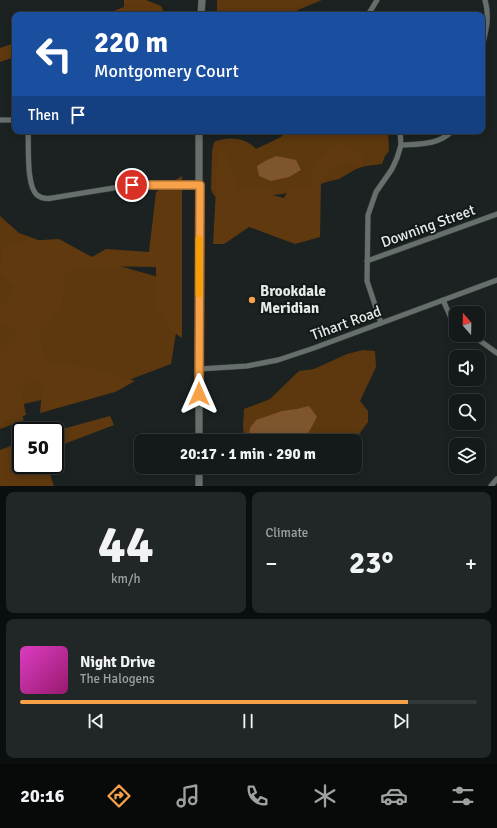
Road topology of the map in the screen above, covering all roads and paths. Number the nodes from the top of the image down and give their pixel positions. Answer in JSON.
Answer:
{"nodes":[{"id":1,"x":202,"y":0,"type":"edge"},
{"id":2,"x":377,"y":0,"type":"edge"},
{"id":3,"x":485,"y":0,"type":"edge"},
{"id":4,"x":201,"y":12,"type":"edge"},
{"id":5,"x":369,"y":12,"type":"edge"},
{"id":6,"x":485,"y":34,"type":"edge"},
{"id":7,"x":0,"y":120,"type":"edge"},
{"id":8,"x":12,"y":120,"type":"edge"},
{"id":9,"x":28,"y":134,"type":"edge"},
{"id":10,"x":200,"y":134,"type":"edge"},
{"id":11,"x":400,"y":134,"type":"edge"},
{"id":12,"x":448,"y":134,"type":"edge"},
{"id":13,"x":401,"y":145,"type":"junction"},
{"id":14,"x":200,"y":185,"type":"junction"},
{"id":15,"x":497,"y":214,"type":"edge"},
{"id":16,"x":367,"y":261,"type":"junction"},
{"id":17,"x":497,"y":280,"type":"edge"},
{"id":18,"x":444,"y":300,"type":"junction"},
{"id":19,"x":449,"y":313,"type":"edge"},
{"id":20,"x":381,"y":323,"type":"junction"},
{"id":21,"x":482,"y":342,"type":"edge"},
{"id":22,"x":497,"y":353,"type":"edge"},
{"id":23,"x":199,"y":369,"type":"junction"},
{"id":24,"x":200,"y":434,"type":"edge"},
{"id":25,"x":199,"y":474,"type":"edge"},
{"id":26,"x":497,"y":479,"type":"edge"},
{"id":27,"x":199,"y":486,"type":"edge"},
{"id":28,"x":491,"y":486,"type":"edge"}],
"edges":[{"from":1,"to":4,"type":"main road"},
{"from":2,"to":5,"type":"street"},
{"from":3,"to":6,"type":"street"},
{"from":7,"to":8,"type":"street"},
{"from":9,"to":14,"type":"street"},
{"from":10,"to":14,"type":"main road"},
{"from":11,"to":13,"type":"street"},
{"from":12,"to":13,"type":"street"},
{"from":13,"to":16,"type":"street"},
{"from":14,"to":23,"type":"main road"},
{"from":15,"to":16,"type":"street","name":"Downing Street"},
{"from":16,"to":20,"type":"street"},
{"from":17,"to":18,"type":"street","name":"Tihart Road"},
{"from":18,"to":19,"type":"street"},
{"from":18,"to":20,"type":"street","name":"Tihart Road"},
{"from":20,"to":23,"type":"street","name":"Tihart Road"},
{"from":21,"to":22,"type":"street"},
{"from":23,"to":24,"type":"main road"},
{"from":25,"to":27,"type":"main road"},
{"from":26,"to":28,"type":"street"}]}
